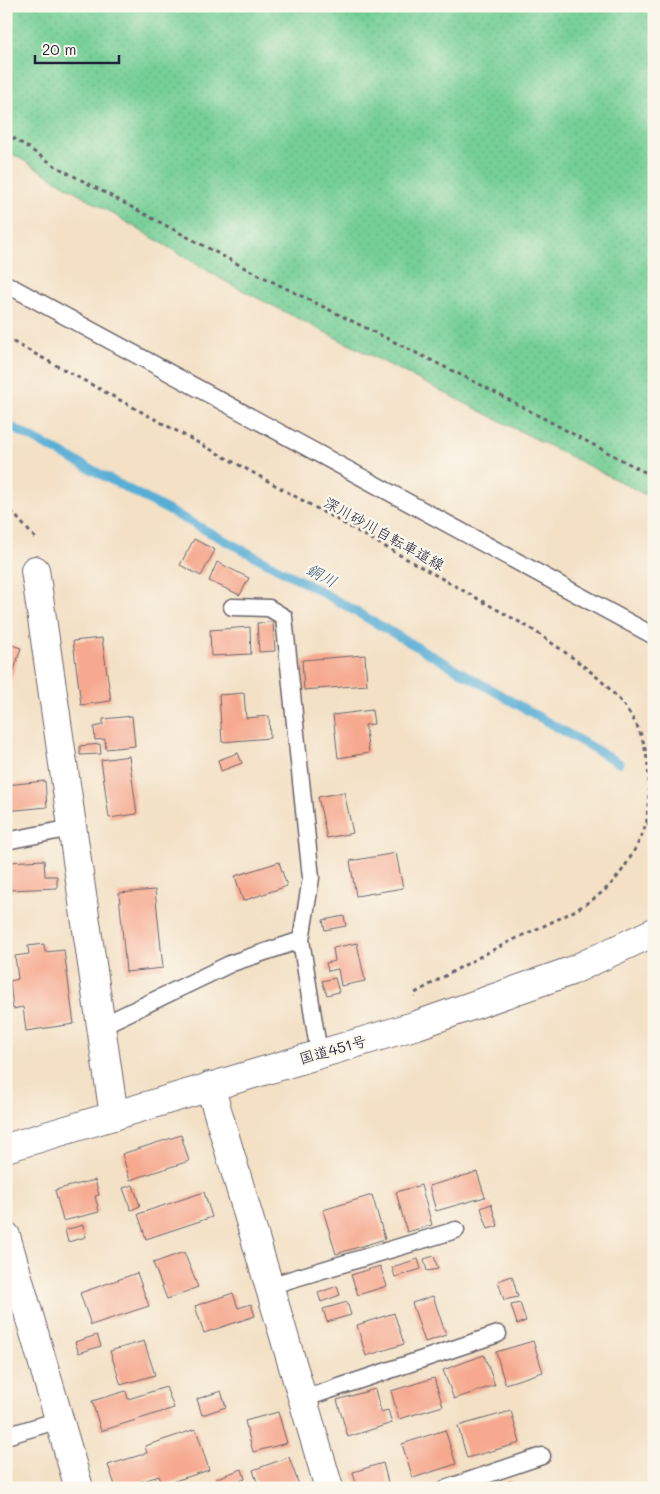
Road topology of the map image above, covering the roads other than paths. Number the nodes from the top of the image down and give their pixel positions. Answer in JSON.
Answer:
{"nodes":[{"id":1,"x":6,"y":284,"type":"edge"},
{"id":2,"x":35,"y":570,"type":"road end"},
{"id":3,"x":232,"y":607,"type":"dead end"},
{"id":4,"x":654,"y":636,"type":"edge"},
{"id":5,"x":72,"y":828,"type":"junction"},
{"id":6,"x":6,"y":841,"type":"edge"},
{"id":7,"x":654,"y":932,"type":"edge"},
{"id":8,"x":301,"y":940,"type":"junction"},
{"id":9,"x":101,"y":1026,"type":"junction"},
{"id":10,"x":319,"y":1054,"type":"junction"},
{"id":11,"x":210,"y":1086,"type":"junction"},
{"id":12,"x":114,"y":1116,"type":"junction"},
{"id":13,"x":6,"y":1148,"type":"edge"},
{"id":14,"x":456,"y":1230,"type":"dead end"},
{"id":15,"x":6,"y":1236,"type":"edge"},
{"id":16,"x":269,"y":1286,"type":"junction"},
{"id":17,"x":498,"y":1334,"type":"dead end"},
{"id":18,"x":303,"y":1399,"type":"junction"},
{"id":19,"x":59,"y":1420,"type":"junction"},
{"id":20,"x":6,"y":1436,"type":"edge"},
{"id":21,"x":542,"y":1456,"type":"dead end"},
{"id":22,"x":79,"y":1488,"type":"edge"},
{"id":23,"x":329,"y":1488,"type":"edge"},
{"id":24,"x":447,"y":1488,"type":"edge"}],
"edges":[{"from":1,"to":4,"type":"lane"},
{"from":2,"to":5,"type":"main road"},
{"from":3,"to":8,"type":"lane"},
{"from":5,"to":6,"type":"lane"},
{"from":5,"to":9,"type":"main road"},
{"from":7,"to":10,"type":"main road","name":"国道451号"},
{"from":8,"to":9,"type":"lane"},
{"from":8,"to":10,"type":"lane"},
{"from":9,"to":12,"type":"main road"},
{"from":10,"to":11,"type":"main road","name":"国道451号"},
{"from":11,"to":12,"type":"main road","name":"国道451号"},
{"from":11,"to":16,"type":"main road"},
{"from":12,"to":13,"type":"main road","name":"国道451号"},
{"from":14,"to":16,"type":"lane"},
{"from":15,"to":19,"type":"main road"},
{"from":16,"to":18,"type":"main road"},
{"from":17,"to":18,"type":"lane"},
{"from":18,"to":23,"type":"main road"},
{"from":19,"to":20,"type":"lane"},
{"from":19,"to":22,"type":"main road"},
{"from":21,"to":24,"type":"lane"}]}
